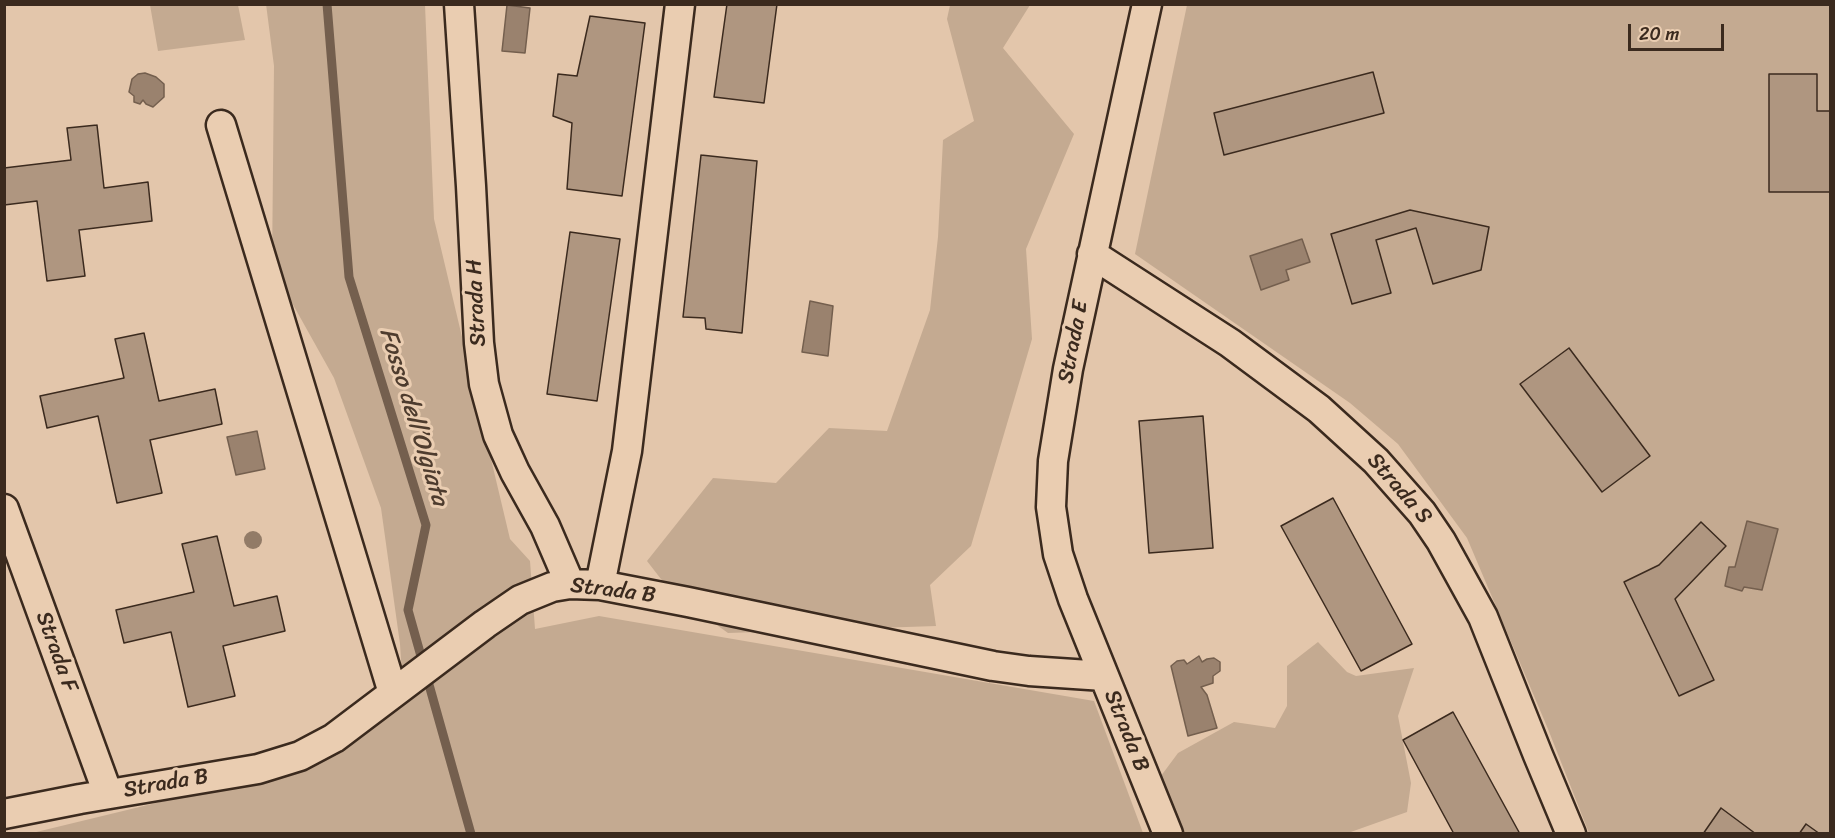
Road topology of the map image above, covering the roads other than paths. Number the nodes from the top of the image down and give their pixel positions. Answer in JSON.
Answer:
{"nodes":[{"id":1,"x":459,"y":4,"type":"edge"},
{"id":2,"x":680,"y":4,"type":"edge"},
{"id":3,"x":1147,"y":4,"type":"edge"},
{"id":4,"x":221,"y":125,"type":"dead end"},
{"id":5,"x":1092,"y":254,"type":"junction"},
{"id":6,"x":4,"y":509,"type":"edge"},
{"id":7,"x":570,"y":584,"type":"junction"},
{"id":8,"x":600,"y":585,"type":"junction"},
{"id":9,"x":1104,"y":676,"type":"junction"},
{"id":10,"x":414,"y":677,"type":"junction"},
{"id":11,"x":108,"y":794,"type":"junction"},
{"id":12,"x":4,"y":814,"type":"edge"},
{"id":13,"x":1167,"y":834,"type":"edge"},
{"id":14,"x":1571,"y":834,"type":"edge"}],
"edges":[{"from":1,"to":7,"type":"street","name":"Strada H"},
{"from":2,"to":8,"type":"street"},
{"from":3,"to":5,"type":"street","name":"Strada E"},
{"from":4,"to":10,"type":"street"},
{"from":5,"to":9,"type":"street","name":"Strada E"},
{"from":5,"to":14,"type":"street","name":"Strada S"},
{"from":6,"to":11,"type":"street","name":"Strada F"},
{"from":7,"to":8,"type":"street","name":"Strada B"},
{"from":7,"to":10,"type":"street","name":"Strada B"},
{"from":8,"to":9,"type":"street","name":"Strada B"},
{"from":9,"to":13,"type":"street","name":"Strada B"},
{"from":10,"to":11,"type":"street","name":"Strada B"},
{"from":11,"to":12,"type":"street","name":"Strada B"}]}
